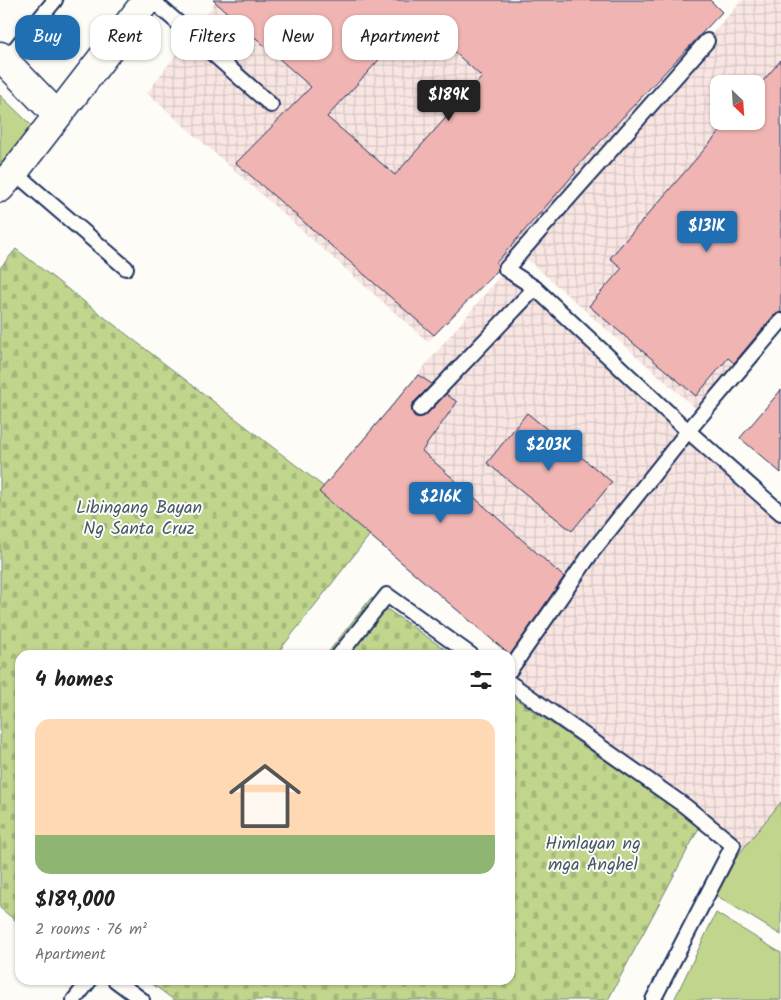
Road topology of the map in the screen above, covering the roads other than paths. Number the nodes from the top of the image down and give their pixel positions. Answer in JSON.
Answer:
{"nodes":[{"id":1,"x":56,"y":0,"type":"edge"},
{"id":2,"x":147,"y":0,"type":"edge"},
{"id":3,"x":152,"y":0,"type":"edge"},
{"id":4,"x":707,"y":41,"type":"dead end"},
{"id":5,"x":3,"y":58,"type":"edge"},
{"id":6,"x":271,"y":105,"type":"dead end"},
{"id":7,"x":57,"y":115,"type":"junction"},
{"id":8,"x":7,"y":180,"type":"edge"},
{"id":9,"x":126,"y":268,"type":"dead end"},
{"id":10,"x":534,"y":288,"type":"junction"},
{"id":11,"x":781,"y":321,"type":"edge"},
{"id":12,"x":420,"y":409,"type":"dead end"},
{"id":13,"x":688,"y":431,"type":"junction"},
{"id":14,"x":781,"y":514,"type":"edge"},
{"id":15,"x":343,"y":650,"type":"edge"},
{"id":16,"x":463,"y":650,"type":"edge"},
{"id":17,"x":515,"y":663,"type":"edge"},
{"id":18,"x":515,"y":687,"type":"edge"},
{"id":19,"x":86,"y":985,"type":"edge"},
{"id":20,"x":122,"y":985,"type":"edge"},
{"id":21,"x":74,"y":1000,"type":"edge"},
{"id":22,"x":142,"y":1000,"type":"edge"},
{"id":23,"x":654,"y":1000,"type":"edge"}],
"edges":[{"from":1,"to":5,"type":"lane"},
{"from":2,"to":7,"type":"main road"},
{"from":3,"to":6,"type":"lane"},
{"from":4,"to":10,"type":"lane"},
{"from":5,"to":7,"type":"main road"},
{"from":7,"to":8,"type":"main road"},
{"from":8,"to":9,"type":"lane"},
{"from":10,"to":12,"type":"lane"},
{"from":10,"to":13,"type":"lane"},
{"from":11,"to":13,"type":"lane"},
{"from":13,"to":14,"type":"lane"},
{"from":13,"to":17,"type":"lane"},
{"from":15,"to":16,"type":"lane"},
{"from":18,"to":23,"type":"lane"},
{"from":19,"to":21,"type":"lane"},
{"from":20,"to":22,"type":"lane"}]}
